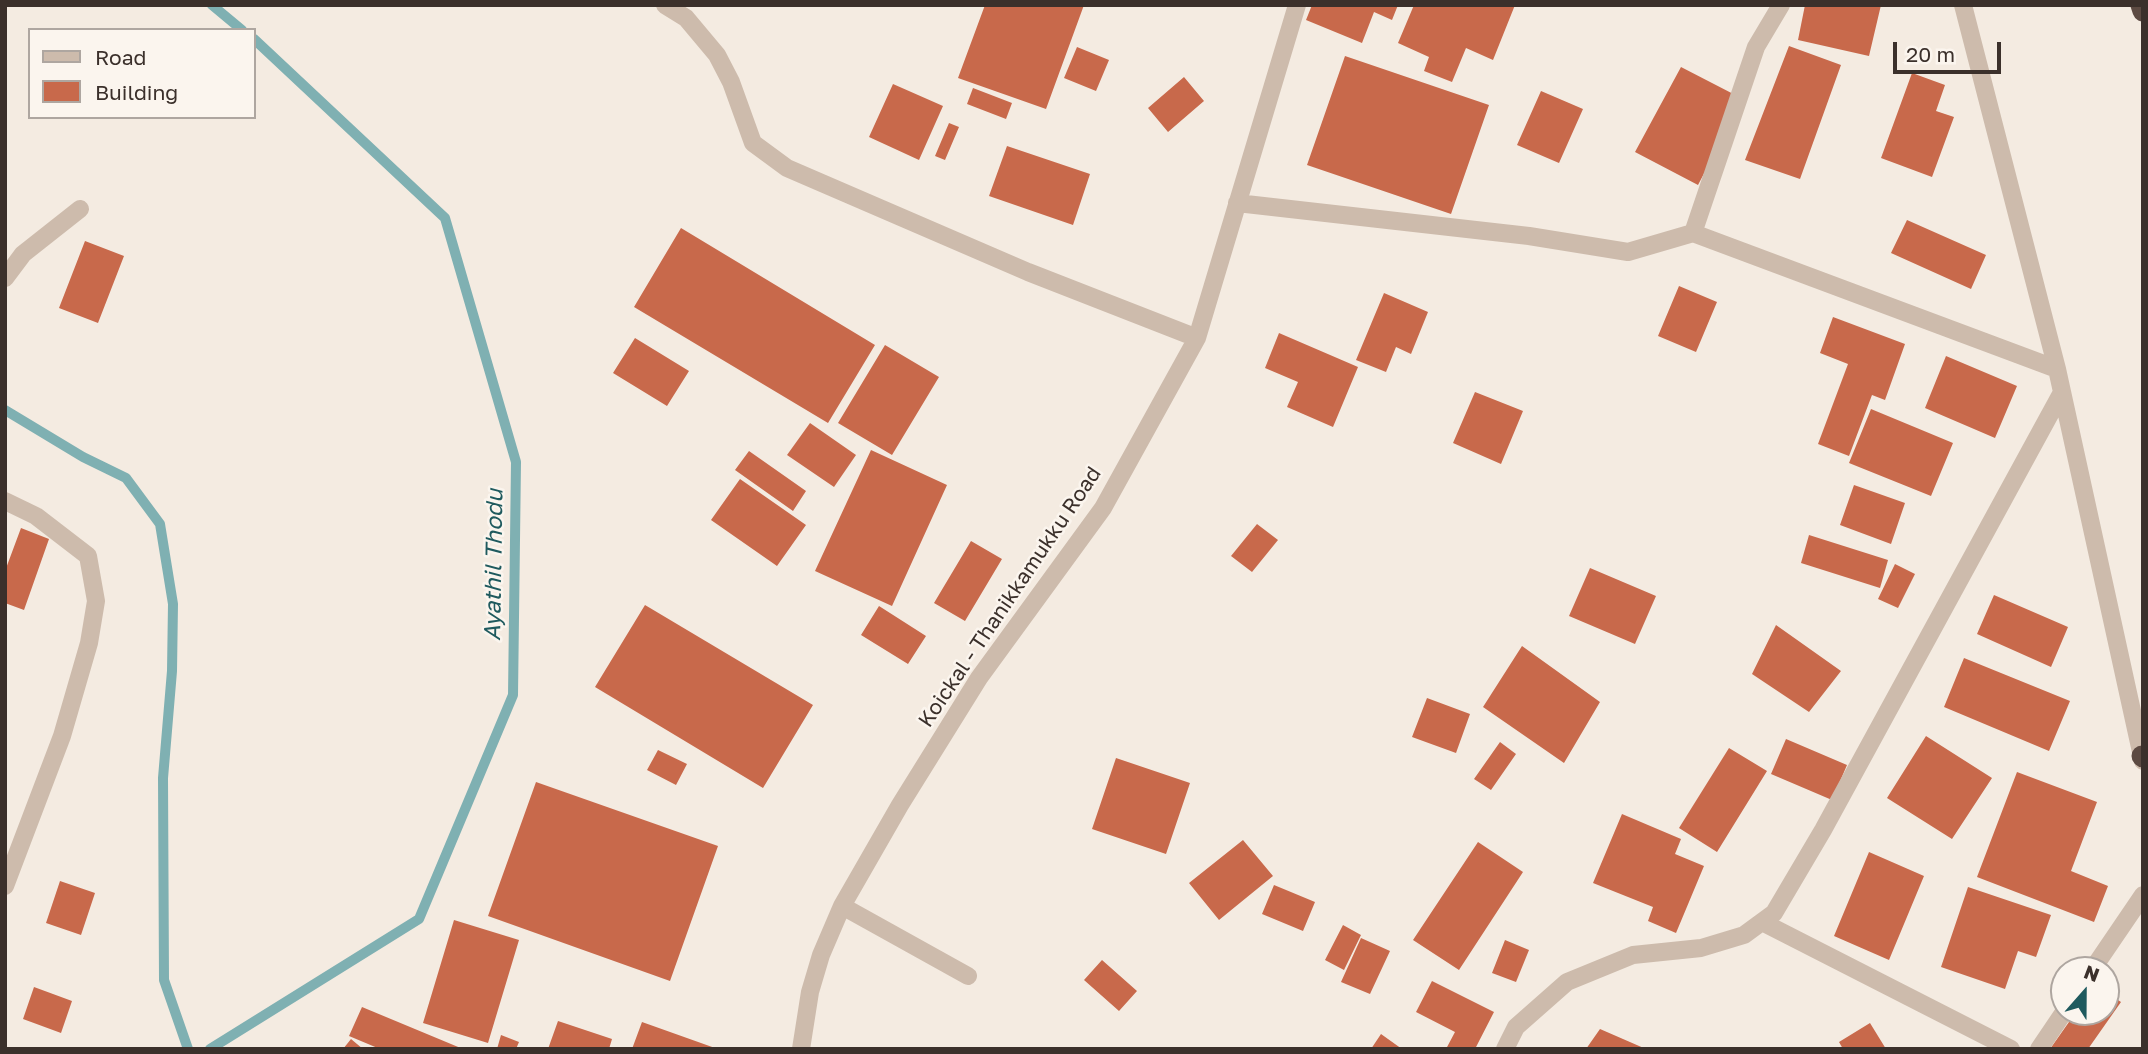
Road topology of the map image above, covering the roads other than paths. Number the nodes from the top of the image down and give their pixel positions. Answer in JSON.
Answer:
{"nodes":[{"id":1,"x":665,"y":5,"type":"edge"},
{"id":2,"x":1297,"y":5,"type":"edge"},
{"id":3,"x":1781,"y":5,"type":"edge"},
{"id":4,"x":1963,"y":5,"type":"edge"},
{"id":5,"x":2141,"y":5,"type":"edge"},
{"id":6,"x":2143,"y":11,"type":"edge"},
{"id":7,"x":1237,"y":203,"type":"junction"},
{"id":8,"x":80,"y":209,"type":"dead end"},
{"id":9,"x":1693,"y":233,"type":"junction"},
{"id":10,"x":5,"y":278,"type":"edge"},
{"id":11,"x":1197,"y":338,"type":"junction"},
{"id":12,"x":2057,"y":369,"type":"junction"},
{"id":13,"x":2061,"y":394,"type":"junction"},
{"id":14,"x":5,"y":501,"type":"edge"},
{"id":15,"x":2142,"y":758,"type":"edge"},
{"id":16,"x":5,"y":886,"type":"edge"},
{"id":17,"x":2143,"y":895,"type":"edge"},
{"id":18,"x":842,"y":906,"type":"junction"},
{"id":19,"x":1762,"y":922,"type":"junction"},
{"id":20,"x":2102,"y":956,"type":"edge"},
{"id":21,"x":968,"y":976,"type":"dead end"},
{"id":22,"x":2055,"y":1026,"type":"edge"},
{"id":23,"x":801,"y":1049,"type":"edge"},
{"id":24,"x":1505,"y":1049,"type":"edge"},
{"id":25,"x":2011,"y":1049,"type":"edge"},
{"id":26,"x":2039,"y":1049,"type":"edge"}],
"edges":[{"from":1,"to":11,"type":"street"},
{"from":2,"to":7,"type":"street","name":"Koickal - Thanikkamukku Road"},
{"from":3,"to":9,"type":"street"},
{"from":4,"to":12,"type":"street"},
{"from":5,"to":6,"type":"highway"},
{"from":7,"to":9,"type":"street"},
{"from":7,"to":11,"type":"street","name":"Koickal - Thanikkamukku Road"},
{"from":8,"to":10,"type":"street"},
{"from":9,"to":12,"type":"street"},
{"from":11,"to":18,"type":"street","name":"Koickal - Thanikkamukku Road"},
{"from":12,"to":13,"type":"street"},
{"from":13,"to":15,"type":"street"},
{"from":13,"to":19,"type":"street"},
{"from":14,"to":16,"type":"street"},
{"from":17,"to":20,"type":"street"},
{"from":18,"to":21,"type":"street"},
{"from":18,"to":23,"type":"street","name":"Koickal - Thanikkamukku Road"},
{"from":19,"to":24,"type":"street"},
{"from":19,"to":25,"type":"street"},
{"from":22,"to":26,"type":"street"}]}
